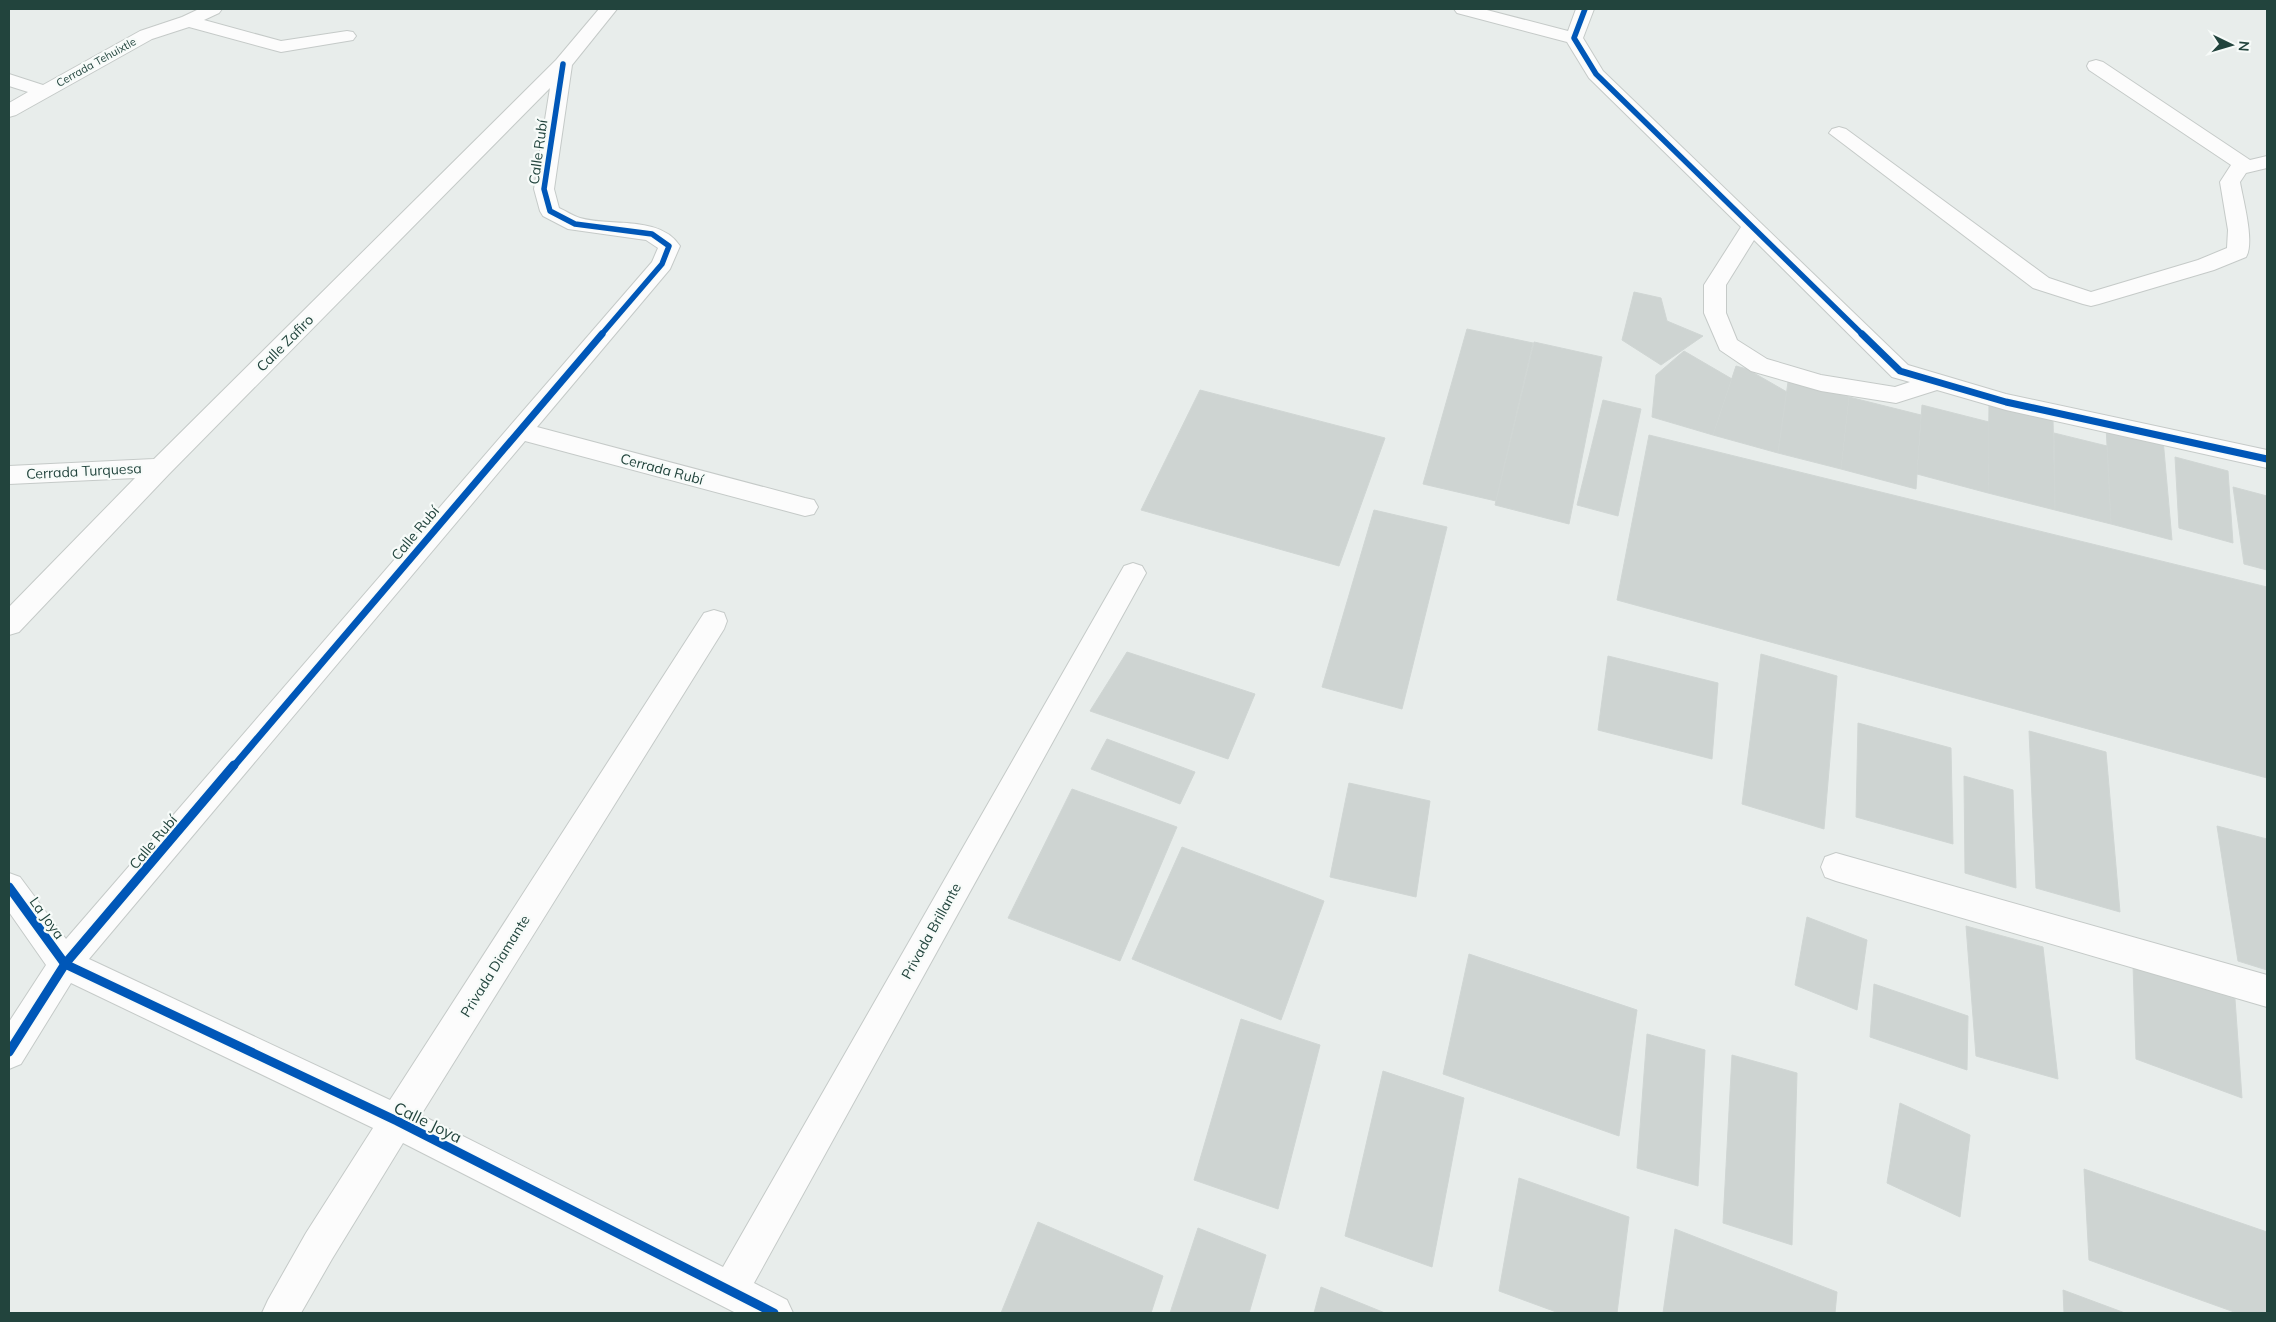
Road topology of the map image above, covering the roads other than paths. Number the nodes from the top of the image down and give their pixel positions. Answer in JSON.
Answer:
{"nodes":[{"id":1,"x":213,"y":9,"type":"edge"},
{"id":2,"x":608,"y":9,"type":"edge"},
{"id":3,"x":1464,"y":9,"type":"edge"},
{"id":4,"x":1585,"y":9,"type":"edge"},
{"id":5,"x":188,"y":21,"type":"junction"},
{"id":6,"x":348,"y":36,"type":"dead end"},
{"id":7,"x":1574,"y":38,"type":"junction"},
{"id":8,"x":563,"y":64,"type":"junction"},
{"id":9,"x":2096,"y":66,"type":"dead end"},
{"id":10,"x":9,"y":80,"type":"edge"},
{"id":11,"x":43,"y":91,"type":"junction"},
{"id":12,"x":9,"y":111,"type":"edge"},
{"id":13,"x":1839,"y":133,"type":"dead end"},
{"id":14,"x":2267,"y":162,"type":"edge"},
{"id":15,"x":2247,"y":167,"type":"junction"},
{"id":16,"x":1752,"y":226,"type":"junction"},
{"id":17,"x":1936,"y":382,"type":"junction"},
{"id":18,"x":518,"y":431,"type":"junction"},
{"id":19,"x":2267,"y":459,"type":"edge"},
{"id":20,"x":160,"y":468,"type":"junction"},
{"id":21,"x":9,"y":475,"type":"edge"},
{"id":22,"x":806,"y":507,"type":"dead end"},
{"id":23,"x":1133,"y":573,"type":"dead end"},
{"id":24,"x":714,"y":621,"type":"dead end"},
{"id":25,"x":9,"y":624,"type":"edge"},
{"id":26,"x":1836,"y":867,"type":"dead end"},
{"id":27,"x":9,"y":886,"type":"edge"},
{"id":28,"x":65,"y":964,"type":"junction"},
{"id":29,"x":2267,"y":991,"type":"edge"},
{"id":30,"x":9,"y":1052,"type":"edge"},
{"id":31,"x":397,"y":1121,"type":"junction"},
{"id":32,"x":731,"y":1289,"type":"junction"},
{"id":33,"x":281,"y":1313,"type":"edge"},
{"id":34,"x":774,"y":1313,"type":"edge"}],
"edges":[{"from":1,"to":5,"type":"street","name":"Cerrada Tehuixtle"},
{"from":2,"to":8,"type":"street"},
{"from":3,"to":7,"type":"street"},
{"from":4,"to":7,"type":"street"},
{"from":5,"to":6,"type":"street"},
{"from":5,"to":11,"type":"street","name":"Cerrada Tehuixtle"},
{"from":7,"to":16,"type":"street"},
{"from":8,"to":18,"type":"street","name":"Calle Rubí"},
{"from":8,"to":20,"type":"street","name":"Calle Zafiro"},
{"from":9,"to":15,"type":"street"},
{"from":10,"to":11,"type":"street"},
{"from":11,"to":12,"type":"street","name":"Cerrada Tehuixtle"},
{"from":13,"to":15,"type":"street"},
{"from":14,"to":15,"type":"street"},
{"from":16,"to":17,"type":"street"},
{"from":16,"to":17,"type":"street"},
{"from":17,"to":19,"type":"street"},
{"from":18,"to":22,"type":"street","name":"Cerrada Rubí"},
{"from":18,"to":28,"type":"street","name":"Calle Rubí"},
{"from":20,"to":21,"type":"street","name":"Cerrada Turquesa"},
{"from":20,"to":25,"type":"street","name":"Calle Zafiro"},
{"from":23,"to":32,"type":"street","name":"Privada Brillante"},
{"from":24,"to":31,"type":"street","name":"Privada Diamante"},
{"from":26,"to":29,"type":"street"},
{"from":27,"to":28,"type":"street","name":"La Joya"},
{"from":28,"to":30,"type":"street","name":"Calle Rubí"},
{"from":28,"to":31,"type":"street","name":"Calle Joya"},
{"from":31,"to":32,"type":"street","name":"Calle Joya"},
{"from":31,"to":33,"type":"street","name":"Privada Diamante"},
{"from":32,"to":34,"type":"street","name":"Calle Joya"}]}
